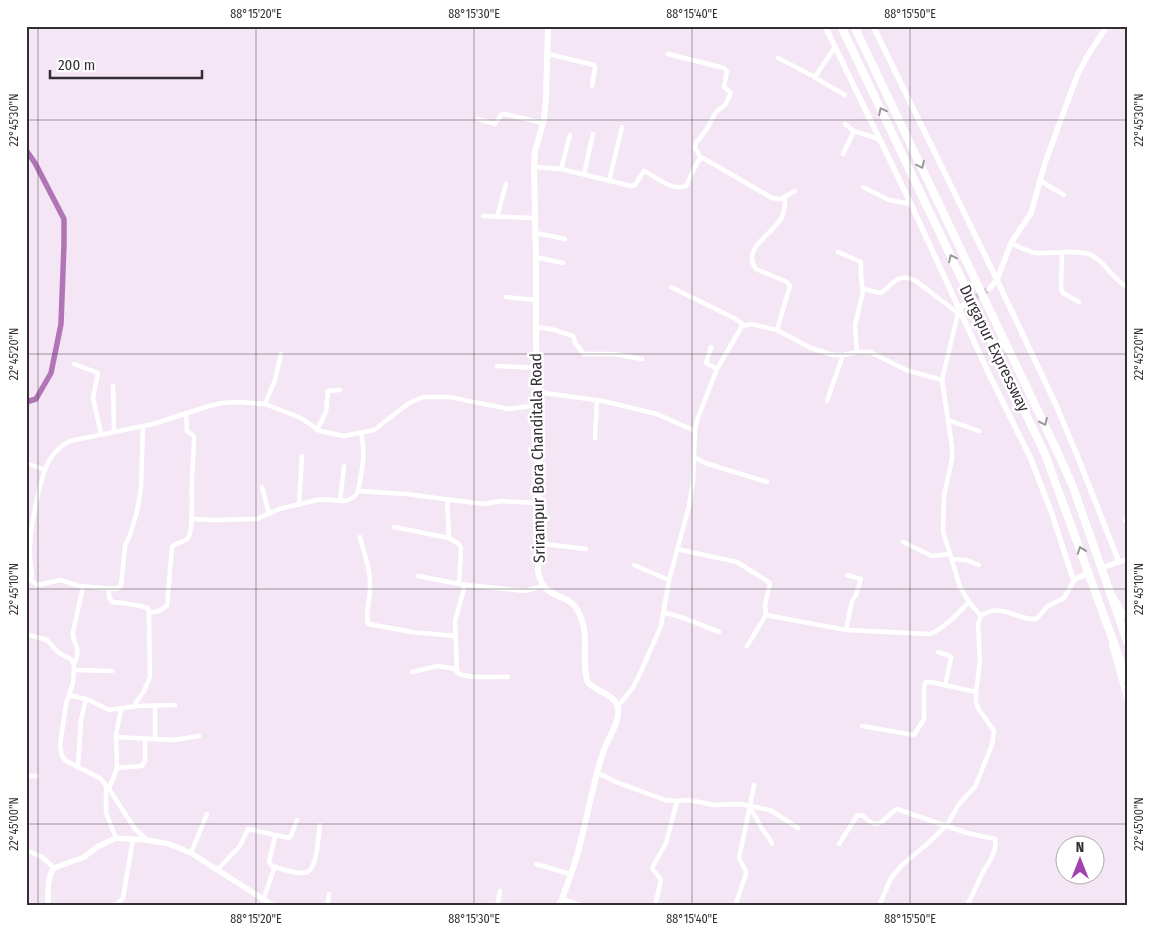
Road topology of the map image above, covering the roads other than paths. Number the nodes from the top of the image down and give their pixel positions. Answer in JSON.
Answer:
{"nodes":[{"id":1,"x":548,"y":26,"type":"edge"},
{"id":2,"x":825,"y":26,"type":"edge"},
{"id":3,"x":841,"y":26,"type":"edge"},
{"id":4,"x":854,"y":26,"type":"edge"},
{"id":5,"x":873,"y":26,"type":"edge"},
{"id":6,"x":1106,"y":26,"type":"edge"},
{"id":7,"x":835,"y":47,"type":"junction"},
{"id":8,"x":548,"y":54,"type":"junction"},
{"id":9,"x":668,"y":54,"type":"dead end"},
{"id":10,"x":778,"y":58,"type":"dead end"},
{"id":11,"x":814,"y":77,"type":"junction"},
{"id":12,"x":592,"y":86,"type":"dead end"},
{"id":13,"x":845,"y":95,"type":"dead end"},
{"id":14,"x":478,"y":119,"type":"dead end"},
{"id":15,"x":543,"y":123,"type":"junction"},
{"id":16,"x":845,"y":124,"type":"dead end"},
{"id":17,"x":622,"y":127,"type":"dead end"},
{"id":18,"x":854,"y":131,"type":"junction"},
{"id":19,"x":593,"y":134,"type":"dead end"},
{"id":20,"x":570,"y":135,"type":"dead end"},
{"id":21,"x":879,"y":139,"type":"junction"},
{"id":22,"x":843,"y":154,"type":"dead end"},
{"id":23,"x":701,"y":158,"type":"junction"},
{"id":24,"x":534,"y":167,"type":"junction"},
{"id":25,"x":561,"y":169,"type":"junction"},
{"id":26,"x":584,"y":174,"type":"junction"},
{"id":27,"x":1039,"y":180,"type":"junction"},
{"id":28,"x":609,"y":181,"type":"junction"},
{"id":29,"x":506,"y":184,"type":"dead end"},
{"id":30,"x":863,"y":187,"type":"dead end"},
{"id":31,"x":795,"y":191,"type":"dead end"},
{"id":32,"x":1064,"y":195,"type":"dead end"},
{"id":33,"x":785,"y":198,"type":"junction"},
{"id":34,"x":911,"y":204,"type":"junction"},
{"id":35,"x":483,"y":216,"type":"dead end"},
{"id":36,"x":497,"y":217,"type":"junction"},
{"id":37,"x":536,"y":218,"type":"junction"},
{"id":38,"x":536,"y":233,"type":"junction"},
{"id":39,"x":565,"y":239,"type":"dead end"},
{"id":40,"x":1011,"y":244,"type":"junction"},
{"id":41,"x":838,"y":252,"type":"dead end"},
{"id":42,"x":1062,"y":252,"type":"junction"},
{"id":43,"x":536,"y":257,"type":"junction"},
{"id":44,"x":562,"y":263,"type":"dead end"},
{"id":45,"x":997,"y":280,"type":"junction"},
{"id":46,"x":671,"y":287,"type":"dead end"},
{"id":47,"x":1127,"y":287,"type":"edge"},
{"id":48,"x":863,"y":289,"type":"junction"},
{"id":49,"x":988,"y":289,"type":"tunnel mouth"},
{"id":50,"x":506,"y":297,"type":"dead end"},
{"id":51,"x":536,"y":300,"type":"junction"},
{"id":52,"x":1079,"y":302,"type":"dead end"},
{"id":53,"x":967,"y":303,"type":"tunnel mouth"},
{"id":54,"x":958,"y":310,"type":"junction"},
{"id":55,"x":744,"y":325,"type":"junction"},
{"id":56,"x":536,"y":327,"type":"junction"},
{"id":57,"x":777,"y":330,"type":"junction"},
{"id":58,"x":711,"y":347,"type":"dead end"},
{"id":59,"x":857,"y":352,"type":"junction"},
{"id":60,"x":281,"y":354,"type":"dead end"},
{"id":61,"x":843,"y":355,"type":"junction"},
{"id":62,"x":642,"y":359,"type":"dead end"},
{"id":63,"x":74,"y":364,"type":"dead end"},
{"id":64,"x":497,"y":366,"type":"dead end"},
{"id":65,"x":537,"y":368,"type":"junction"},
{"id":66,"x":717,"y":369,"type":"junction"},
{"id":67,"x":942,"y":380,"type":"junction"},
{"id":68,"x":113,"y":386,"type":"dead end"},
{"id":69,"x":340,"y":390,"type":"dead end"},
{"id":70,"x":537,"y":392,"type":"junction"},
{"id":71,"x":597,"y":400,"type":"junction"},
{"id":72,"x":827,"y":401,"type":"dead end"},
{"id":73,"x":265,"y":404,"type":"junction"},
{"id":74,"x":538,"y":405,"type":"junction"},
{"id":75,"x":186,"y":413,"type":"junction"},
{"id":76,"x":948,"y":420,"type":"junction"},
{"id":77,"x":142,"y":426,"type":"junction"},
{"id":78,"x":317,"y":430,"type":"junction"},
{"id":79,"x":695,"y":430,"type":"junction"},
{"id":80,"x":114,"y":431,"type":"junction"},
{"id":81,"x":979,"y":432,"type":"dead end"},
{"id":82,"x":361,"y":433,"type":"junction"},
{"id":83,"x":100,"y":434,"type":"junction"},
{"id":84,"x":595,"y":438,"type":"dead end"},
{"id":85,"x":302,"y":456,"type":"dead end"},
{"id":86,"x":694,"y":457,"type":"junction"},
{"id":87,"x":26,"y":463,"type":"edge"},
{"id":88,"x":344,"y":466,"type":"dead end"},
{"id":89,"x":46,"y":470,"type":"junction"},
{"id":90,"x":767,"y":482,"type":"dead end"},
{"id":91,"x":262,"y":487,"type":"dead end"},
{"id":92,"x":358,"y":490,"type":"junction"},
{"id":93,"x":447,"y":499,"type":"junction"},
{"id":94,"x":340,"y":501,"type":"junction"},
{"id":95,"x":538,"y":503,"type":"junction"},
{"id":96,"x":299,"y":505,"type":"junction"},
{"id":97,"x":269,"y":514,"type":"junction"},
{"id":98,"x":192,"y":519,"type":"junction"},
{"id":99,"x":394,"y":527,"type":"dead end"},
{"id":100,"x":29,"y":529,"type":"edge"},
{"id":101,"x":360,"y":537,"type":"dead end"},
{"id":102,"x":448,"y":538,"type":"junction"},
{"id":103,"x":903,"y":542,"type":"dead end"},
{"id":104,"x":537,"y":543,"type":"junction"},
{"id":105,"x":586,"y":549,"type":"dead end"},
{"id":106,"x":677,"y":549,"type":"junction"},
{"id":107,"x":950,"y":556,"type":"junction"},
{"id":108,"x":1127,"y":560,"type":"edge"},
{"id":109,"x":1119,"y":562,"type":"junction"},
{"id":110,"x":634,"y":565,"type":"dead end"},
{"id":111,"x":979,"y":565,"type":"dead end"},
{"id":112,"x":1101,"y":568,"type":"junction"},
{"id":113,"x":1089,"y":573,"type":"junction"},
{"id":114,"x":847,"y":575,"type":"dead end"},
{"id":115,"x":418,"y":576,"type":"dead end"},
{"id":116,"x":1075,"y":579,"type":"junction"},
{"id":117,"x":669,"y":580,"type":"junction"},
{"id":118,"x":28,"y":581,"type":"edge"},
{"id":119,"x":1106,"y":581,"type":"junction"},
{"id":120,"x":462,"y":585,"type":"junction"},
{"id":121,"x":543,"y":586,"type":"junction"},
{"id":122,"x":84,"y":587,"type":"junction"},
{"id":123,"x":109,"y":588,"type":"junction"},
{"id":124,"x":969,"y":602,"type":"junction"},
{"id":125,"x":1102,"y":609,"type":"junction"},
{"id":126,"x":149,"y":613,"type":"junction"},
{"id":127,"x":664,"y":613,"type":"junction"},
{"id":128,"x":766,"y":615,"type":"junction"},
{"id":129,"x":981,"y":616,"type":"junction"},
{"id":130,"x":1127,"y":619,"type":"edge"},
{"id":131,"x":846,"y":630,"type":"junction"},
{"id":132,"x":719,"y":632,"type":"dead end"},
{"id":133,"x":26,"y":634,"type":"edge"},
{"id":134,"x":455,"y":636,"type":"junction"},
{"id":135,"x":1127,"y":641,"type":"edge"},
{"id":136,"x":747,"y":646,"type":"dead end"},
{"id":137,"x":938,"y":652,"type":"dead end"},
{"id":138,"x":74,"y":664,"type":"junction"},
{"id":139,"x":456,"y":669,"type":"junction"},
{"id":140,"x":75,"y":670,"type":"junction"},
{"id":141,"x":112,"y":671,"type":"dead end"},
{"id":142,"x":412,"y":672,"type":"dead end"},
{"id":143,"x":508,"y":677,"type":"dead end"},
{"id":144,"x":1127,"y":679,"type":"edge"},
{"id":145,"x":945,"y":686,"type":"junction"},
{"id":146,"x":976,"y":692,"type":"junction"},
{"id":147,"x":69,"y":695,"type":"junction"},
{"id":148,"x":86,"y":699,"type":"junction"},
{"id":149,"x":1127,"y":701,"type":"edge"},
{"id":150,"x":155,"y":705,"type":"junction"},
{"id":151,"x":176,"y":705,"type":"dead end"},
{"id":152,"x":618,"y":706,"type":"junction"},
{"id":153,"x":133,"y":707,"type":"junction"},
{"id":154,"x":121,"y":709,"type":"junction"},
{"id":155,"x":862,"y":726,"type":"dead end"},
{"id":156,"x":199,"y":736,"type":"dead end"},
{"id":157,"x":116,"y":737,"type":"junction"},
{"id":158,"x":145,"y":739,"type":"junction"},
{"id":159,"x":155,"y":739,"type":"junction"},
{"id":160,"x":78,"y":767,"type":"junction"},
{"id":161,"x":117,"y":768,"type":"junction"},
{"id":162,"x":598,"y":773,"type":"junction"},
{"id":163,"x":26,"y":776,"type":"edge"},
{"id":164,"x":37,"y":776,"type":"dead end"},
{"id":165,"x":106,"y":784,"type":"junction"},
{"id":166,"x":754,"y":784,"type":"dead end"},
{"id":167,"x":110,"y":789,"type":"junction"},
{"id":168,"x":677,"y":801,"type":"junction"},
{"id":169,"x":750,"y":807,"type":"junction"},
{"id":170,"x":207,"y":814,"type":"dead end"},
{"id":171,"x":297,"y":820,"type":"dead end"},
{"id":172,"x":320,"y":825,"type":"dead end"},
{"id":173,"x":947,"y":825,"type":"junction"},
{"id":174,"x":798,"y":828,"type":"dead end"},
{"id":175,"x":275,"y":836,"type":"junction"},
{"id":176,"x":116,"y":838,"type":"junction"},
{"id":177,"x":133,"y":839,"type":"junction"},
{"id":178,"x":148,"y":840,"type":"junction"},
{"id":179,"x":772,"y":844,"type":"dead end"},
{"id":180,"x":839,"y":844,"type":"dead end"},
{"id":181,"x":26,"y":850,"type":"edge"},
{"id":182,"x":191,"y":852,"type":"junction"},
{"id":183,"x":536,"y":864,"type":"dead end"},
{"id":184,"x":272,"y":866,"type":"junction"},
{"id":185,"x":54,"y":868,"type":"junction"},
{"id":186,"x":217,"y":870,"type":"junction"},
{"id":187,"x":570,"y":874,"type":"junction"},
{"id":188,"x":500,"y":891,"type":"dead end"},
{"id":189,"x":329,"y":894,"type":"dead end"},
{"id":190,"x":562,"y":899,"type":"junction"},
{"id":191,"x":263,"y":900,"type":"junction"},
{"id":192,"x":48,"y":906,"type":"edge"},
{"id":193,"x":114,"y":906,"type":"edge"},
{"id":194,"x":274,"y":906,"type":"edge"},
{"id":195,"x":327,"y":906,"type":"edge"},
{"id":196,"x":497,"y":906,"type":"edge"},
{"id":197,"x":558,"y":906,"type":"edge"},
{"id":198,"x":583,"y":906,"type":"edge"},
{"id":199,"x":655,"y":906,"type":"edge"},
{"id":200,"x":735,"y":906,"type":"edge"},
{"id":201,"x":879,"y":906,"type":"edge"},
{"id":202,"x":966,"y":906,"type":"edge"}],
"edges":[{"from":1,"to":8,"type":"main road","name":"Srirampur Bora Chanditala Road"},
{"from":2,"to":7,"type":"street"},
{"from":113,"to":3,"type":"highway","name":"Durgapur Expressway","one_way":true},
{"from":4,"to":112,"type":"highway","name":"Durgapur Expressway","one_way":true},
{"from":5,"to":45,"type":"street"},
{"from":6,"to":27,"type":"street"},
{"from":7,"to":11,"type":"street"},
{"from":7,"to":21,"type":"street"},
{"from":8,"to":12,"type":"street"},
{"from":8,"to":15,"type":"main road","name":"Srirampur Bora Chanditala Road"},
{"from":9,"to":23,"type":"street"},
{"from":10,"to":11,"type":"street"},
{"from":11,"to":13,"type":"street"},
{"from":14,"to":15,"type":"street"},
{"from":15,"to":24,"type":"main road","name":"Srirampur Bora Chanditala Road"},
{"from":16,"to":18,"type":"street"},
{"from":17,"to":28,"type":"street"},
{"from":18,"to":21,"type":"street"},
{"from":18,"to":22,"type":"street"},
{"from":19,"to":26,"type":"street"},
{"from":20,"to":25,"type":"street"},
{"from":21,"to":34,"type":"street"},
{"from":23,"to":28,"type":"street"},
{"from":23,"to":33,"type":"street"},
{"from":24,"to":25,"type":"street"},
{"from":24,"to":37,"type":"main road","name":"Srirampur Bora Chanditala Road"},
{"from":25,"to":26,"type":"street"},
{"from":26,"to":28,"type":"street"},
{"from":27,"to":32,"type":"street"},
{"from":27,"to":40,"type":"street"},
{"from":29,"to":36,"type":"street"},
{"from":30,"to":34,"type":"street"},
{"from":31,"to":33,"type":"street"},
{"from":33,"to":57,"type":"street"},
{"from":34,"to":54,"type":"street"},
{"from":35,"to":36,"type":"street"},
{"from":36,"to":37,"type":"street"},
{"from":37,"to":38,"type":"main road","name":"Srirampur Bora Chanditala Road"},
{"from":38,"to":39,"type":"street"},
{"from":38,"to":43,"type":"main road","name":"Srirampur Bora Chanditala Road"},
{"from":40,"to":42,"type":"street"},
{"from":40,"to":45,"type":"street"},
{"from":41,"to":48,"type":"street"},
{"from":42,"to":47,"type":"street"},
{"from":42,"to":52,"type":"street"},
{"from":43,"to":44,"type":"street"},
{"from":43,"to":51,"type":"main road","name":"Srirampur Bora Chanditala Road"},
{"from":45,"to":49,"type":"street"},
{"from":45,"to":109,"type":"street"},
{"from":46,"to":55,"type":"street"},
{"from":48,"to":54,"type":"street"},
{"from":48,"to":59,"type":"street"},
{"from":50,"to":51,"type":"street"},
{"from":51,"to":56,"type":"main road","name":"Srirampur Bora Chanditala Road"},
{"from":53,"to":54,"type":"street"},
{"from":54,"to":67,"type":"street"},
{"from":54,"to":116,"type":"street"},
{"from":55,"to":57,"type":"street"},
{"from":55,"to":66,"type":"street"},
{"from":56,"to":62,"type":"street"},
{"from":56,"to":65,"type":"main road","name":"Srirampur Bora Chanditala Road"},
{"from":57,"to":61,"type":"street"},
{"from":58,"to":66,"type":"street"},
{"from":59,"to":61,"type":"street"},
{"from":59,"to":67,"type":"street"},
{"from":60,"to":73,"type":"street"},
{"from":61,"to":72,"type":"street"},
{"from":63,"to":83,"type":"street"},
{"from":64,"to":65,"type":"street"},
{"from":65,"to":70,"type":"main road","name":"Srirampur Bora Chanditala Road"},
{"from":66,"to":79,"type":"street"},
{"from":67,"to":76,"type":"street"},
{"from":68,"to":80,"type":"street"},
{"from":69,"to":78,"type":"street"},
{"from":70,"to":71,"type":"street"},
{"from":70,"to":74,"type":"main road","name":"Srirampur Bora Chanditala Road"},
{"from":71,"to":79,"type":"street"},
{"from":71,"to":84,"type":"street"},
{"from":73,"to":75,"type":"street"},
{"from":73,"to":78,"type":"street"},
{"from":74,"to":82,"type":"street"},
{"from":74,"to":95,"type":"main road","name":"Srirampur Bora Chanditala Road"},
{"from":75,"to":77,"type":"street"},
{"from":75,"to":98,"type":"street"},
{"from":76,"to":81,"type":"street"},
{"from":76,"to":107,"type":"street"},
{"from":77,"to":80,"type":"street"},
{"from":77,"to":123,"type":"street"},
{"from":78,"to":82,"type":"street"},
{"from":79,"to":86,"type":"street"},
{"from":80,"to":83,"type":"street"},
{"from":82,"to":92,"type":"street"},
{"from":83,"to":89,"type":"street"},
{"from":85,"to":96,"type":"street"},
{"from":86,"to":90,"type":"street"},
{"from":86,"to":106,"type":"street"},
{"from":87,"to":89,"type":"street"},
{"from":88,"to":94,"type":"street"},
{"from":89,"to":100,"type":"street"},
{"from":91,"to":97,"type":"street"},
{"from":92,"to":93,"type":"street"},
{"from":92,"to":94,"type":"street"},
{"from":93,"to":95,"type":"street"},
{"from":93,"to":102,"type":"street"},
{"from":94,"to":96,"type":"street"},
{"from":95,"to":104,"type":"main road","name":"Srirampur Bora Chanditala Road"},
{"from":96,"to":97,"type":"street"},
{"from":97,"to":98,"type":"street"},
{"from":98,"to":126,"type":"street"},
{"from":99,"to":102,"type":"street"},
{"from":100,"to":118,"type":"street"},
{"from":101,"to":134,"type":"street"},
{"from":102,"to":120,"type":"street"},
{"from":103,"to":107,"type":"street"},
{"from":104,"to":105,"type":"street"},
{"from":104,"to":121,"type":"main road","name":"Srirampur Bora Chanditala Road"},
{"from":106,"to":117,"type":"street"},
{"from":106,"to":128,"type":"street"},
{"from":107,"to":111,"type":"street"},
{"from":107,"to":124,"type":"street"},
{"from":108,"to":109,"type":"street"},
{"from":109,"to":112,"type":"street"},
{"from":110,"to":117,"type":"street"},
{"from":112,"to":119,"type":"highway","name":"Durgapur Expressway"},
{"from":113,"to":116,"type":"street"},
{"from":113,"to":125,"type":"highway","name":"Durgapur Expressway"},
{"from":114,"to":131,"type":"street"},
{"from":115,"to":120,"type":"street"},
{"from":116,"to":129,"type":"street"},
{"from":117,"to":127,"type":"street"},
{"from":118,"to":122,"type":"street"},
{"from":119,"to":130,"type":"street"},
{"from":119,"to":135,"type":"highway","name":"Durgapur Expressway"},
{"from":120,"to":121,"type":"street"},
{"from":120,"to":134,"type":"street"},
{"from":121,"to":152,"type":"main road","name":"Srirampur Bora Chanditala Road"},
{"from":122,"to":123,"type":"street"},
{"from":122,"to":138,"type":"street"},
{"from":123,"to":126,"type":"street"},
{"from":124,"to":129,"type":"street"},
{"from":124,"to":131,"type":"street"},
{"from":125,"to":144,"type":"highway","name":"Durgapur Expressway"},
{"from":125,"to":149,"type":"street"},
{"from":126,"to":153,"type":"street"},
{"from":127,"to":132,"type":"street"},
{"from":127,"to":152,"type":"street"},
{"from":128,"to":131,"type":"street"},
{"from":128,"to":136,"type":"street"},
{"from":129,"to":146,"type":"street"},
{"from":133,"to":138,"type":"street"},
{"from":134,"to":139,"type":"street"},
{"from":137,"to":145,"type":"street"},
{"from":138,"to":140,"type":"street"},
{"from":139,"to":142,"type":"street"},
{"from":139,"to":143,"type":"street"},
{"from":140,"to":141,"type":"street"},
{"from":140,"to":147,"type":"street"},
{"from":145,"to":146,"type":"street"},
{"from":145,"to":155,"type":"street"},
{"from":146,"to":173,"type":"street"},
{"from":147,"to":148,"type":"street"},
{"from":147,"to":160,"type":"street"},
{"from":148,"to":154,"type":"street"},
{"from":148,"to":160,"type":"street"},
{"from":150,"to":151,"type":"street"},
{"from":150,"to":153,"type":"street"},
{"from":150,"to":159,"type":"street"},
{"from":152,"to":162,"type":"main road"},
{"from":153,"to":154,"type":"street"},
{"from":154,"to":157,"type":"street"},
{"from":156,"to":159,"type":"street"},
{"from":157,"to":158,"type":"street"},
{"from":157,"to":161,"type":"street"},
{"from":158,"to":159,"type":"street"},
{"from":158,"to":161,"type":"street"},
{"from":160,"to":165,"type":"street"},
{"from":161,"to":167,"type":"street"},
{"from":162,"to":168,"type":"street"},
{"from":162,"to":187,"type":"main road"},
{"from":163,"to":164,"type":"street"},
{"from":165,"to":167,"type":"street"},
{"from":165,"to":176,"type":"street"},
{"from":166,"to":169,"type":"street"},
{"from":167,"to":178,"type":"street"},
{"from":168,"to":169,"type":"street"},
{"from":168,"to":199,"type":"street"},
{"from":169,"to":174,"type":"street"},
{"from":169,"to":179,"type":"street"},
{"from":169,"to":200,"type":"street"},
{"from":170,"to":182,"type":"street"},
{"from":171,"to":175,"type":"street"},
{"from":172,"to":184,"type":"street"},
{"from":173,"to":180,"type":"street"},
{"from":173,"to":201,"type":"street"},
{"from":173,"to":202,"type":"street"},
{"from":175,"to":184,"type":"street"},
{"from":175,"to":186,"type":"street"},
{"from":176,"to":177,"type":"street"},
{"from":176,"to":185,"type":"street"},
{"from":177,"to":178,"type":"street"},
{"from":177,"to":193,"type":"street"},
{"from":178,"to":182,"type":"street"},
{"from":181,"to":185,"type":"street"},
{"from":182,"to":186,"type":"street"},
{"from":183,"to":187,"type":"street"},
{"from":184,"to":191,"type":"street"},
{"from":185,"to":192,"type":"street"},
{"from":186,"to":191,"type":"street"},
{"from":187,"to":190,"type":"main road"},
{"from":188,"to":196,"type":"street"},
{"from":189,"to":195,"type":"street"},
{"from":190,"to":197,"type":"main road"},
{"from":190,"to":198,"type":"street"},
{"from":191,"to":194,"type":"street"}]}
